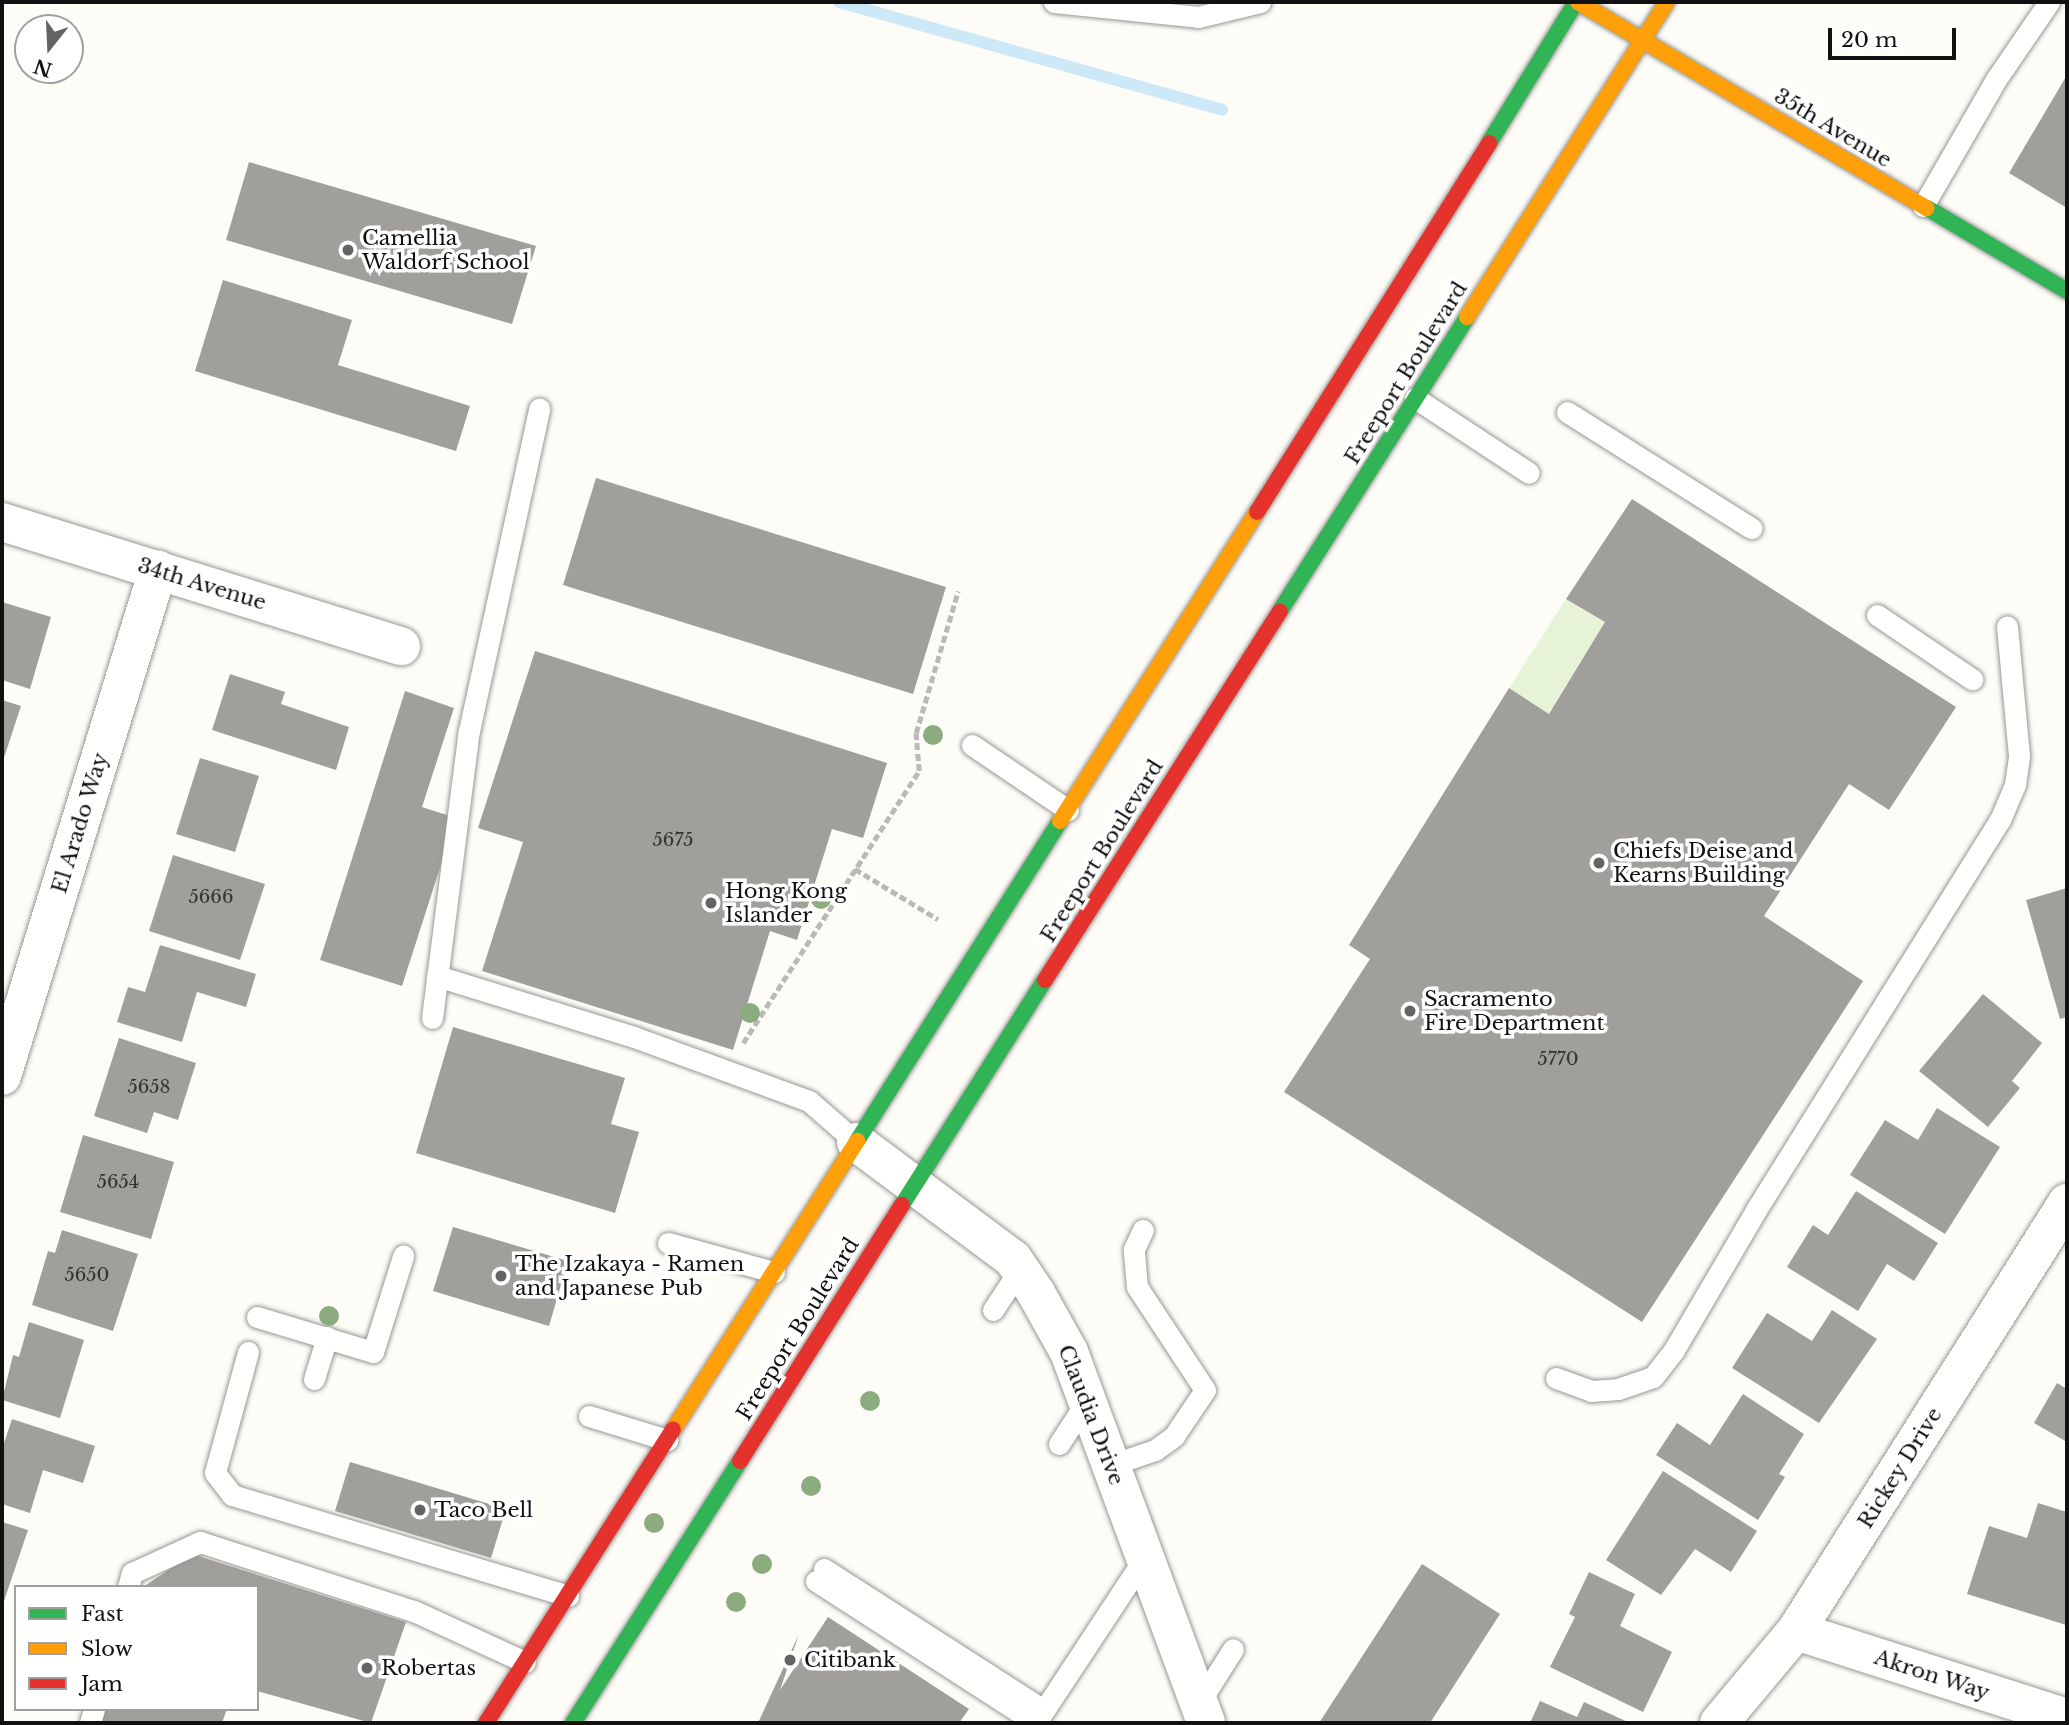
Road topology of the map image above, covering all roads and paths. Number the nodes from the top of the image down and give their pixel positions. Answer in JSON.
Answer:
{"nodes":[{"id":1,"x":1054,"y":2,"type":"edge"},
{"id":2,"x":1260,"y":2,"type":"edge"},
{"id":3,"x":1577,"y":2,"type":"edge"},
{"id":4,"x":1667,"y":2,"type":"edge"},
{"id":5,"x":2049,"y":2,"type":"edge"},
{"id":6,"x":1643,"y":41,"type":"junction"},
{"id":7,"x":1923,"y":206,"type":"junction"},
{"id":8,"x":2067,"y":291,"type":"edge"},
{"id":9,"x":1415,"y":398,"type":"junction"},
{"id":10,"x":539,"y":410,"type":"dead end"},
{"id":11,"x":1567,"y":412,"type":"dead end"},
{"id":12,"x":1529,"y":473,"type":"dead end"},
{"id":13,"x":2,"y":522,"type":"edge"},
{"id":14,"x":1751,"y":528,"type":"dead end"},
{"id":15,"x":158,"y":570,"type":"junction"},
{"id":16,"x":958,"y":591,"type":"dead end"},
{"id":17,"x":1877,"y":615,"type":"dead end"},
{"id":18,"x":2007,"y":627,"type":"dead end"},
{"id":19,"x":401,"y":646,"type":"dead end"},
{"id":20,"x":1972,"y":679,"type":"dead end"},
{"id":21,"x":972,"y":745,"type":"dead end"},
{"id":22,"x":1068,"y":810,"type":"junction"},
{"id":23,"x":855,"y":869,"type":"junction"},
{"id":24,"x":938,"y":919,"type":"dead end"},
{"id":25,"x":437,"y":976,"type":"junction"},
{"id":26,"x":432,"y":1018,"type":"dead end"},
{"id":27,"x":736,"y":1055,"type":"dead end"},
{"id":28,"x":2,"y":1076,"type":"edge"},
{"id":29,"x":856,"y":1142,"type":"junction"},
{"id":30,"x":915,"y":1184,"type":"junction"},
{"id":31,"x":2067,"y":1203,"type":"edge"},
{"id":32,"x":1143,"y":1230,"type":"dead end"},
{"id":33,"x":668,"y":1243,"type":"dead end"},
{"id":34,"x":403,"y":1256,"type":"dead end"},
{"id":35,"x":1020,"y":1269,"type":"junction"},
{"id":36,"x":774,"y":1272,"type":"junction"},
{"id":37,"x":993,"y":1310,"type":"dead end"},
{"id":38,"x":257,"y":1317,"type":"dead end"},
{"id":39,"x":327,"y":1337,"type":"junction"},
{"id":40,"x":248,"y":1352,"type":"dead end"},
{"id":41,"x":1556,"y":1378,"type":"dead end"},
{"id":42,"x":314,"y":1379,"type":"dead end"},
{"id":43,"x":1087,"y":1401,"type":"junction"},
{"id":44,"x":589,"y":1416,"type":"dead end"},
{"id":45,"x":667,"y":1440,"type":"junction"},
{"id":46,"x":1059,"y":1444,"type":"dead end"},
{"id":47,"x":1111,"y":1465,"type":"junction"},
{"id":48,"x":1145,"y":1557,"type":"junction"},
{"id":49,"x":820,"y":1575,"type":"dead end"},
{"id":50,"x":129,"y":1585,"type":"edge"},
{"id":51,"x":568,"y":1596,"type":"junction"},
{"id":52,"x":1796,"y":1631,"type":"junction"},
{"id":53,"x":1233,"y":1649,"type":"dead end"},
{"id":54,"x":525,"y":1662,"type":"junction"},
{"id":55,"x":1197,"y":1717,"type":"edge"},
{"id":56,"x":2067,"y":1718,"type":"edge"},
{"id":57,"x":1039,"y":1719,"type":"edge"},
{"id":58,"x":486,"y":1723,"type":"edge"},
{"id":59,"x":573,"y":1723,"type":"edge"},
{"id":60,"x":1719,"y":1723,"type":"edge"}],
"edges":[{"from":1,"to":2,"type":"lane"},
{"from":3,"to":6,"type":"main road","name":"35th Avenue"},
{"from":3,"to":22,"type":"main road"},
{"from":4,"to":6,"type":"main road","name":"Freeport Boulevard"},
{"from":5,"to":7,"type":"lane"},
{"from":6,"to":7,"type":"main road","name":"35th Avenue"},
{"from":6,"to":9,"type":"main road","name":"Freeport Boulevard"},
{"from":7,"to":8,"type":"main road","name":"35th Avenue"},
{"from":9,"to":12,"type":"lane"},
{"from":9,"to":30,"type":"main road","name":"Freeport Boulevard"},
{"from":10,"to":25,"type":"lane"},
{"from":11,"to":14,"type":"lane"},
{"from":13,"to":15,"type":"street","name":"34th Avenue"},
{"from":15,"to":19,"type":"street","name":"34th Avenue"},
{"from":15,"to":28,"type":"street","name":"El Arado Way"},
{"from":16,"to":23,"type":"path"},
{"from":17,"to":20,"type":"lane"},
{"from":18,"to":41,"type":"lane"},
{"from":21,"to":22,"type":"lane"},
{"from":22,"to":29,"type":"main road"},
{"from":23,"to":24,"type":"path"},
{"from":23,"to":27,"type":"path"},
{"from":25,"to":26,"type":"lane"},
{"from":25,"to":29,"type":"lane"},
{"from":29,"to":30,"type":"street","name":"Claudia Drive"},
{"from":29,"to":36,"type":"main road"},
{"from":30,"to":35,"type":"street","name":"Claudia Drive"},
{"from":30,"to":59,"type":"main road","name":"Freeport Boulevard"},
{"from":31,"to":52,"type":"street","name":"Rickey Drive"},
{"from":32,"to":47,"type":"lane"},
{"from":33,"to":36,"type":"lane"},
{"from":34,"to":39,"type":"lane"},
{"from":35,"to":37,"type":"lane"},
{"from":35,"to":43,"type":"street","name":"Claudia Drive"},
{"from":36,"to":45,"type":"main road"},
{"from":38,"to":39,"type":"lane"},
{"from":39,"to":42,"type":"lane"},
{"from":40,"to":51,"type":"lane"},
{"from":43,"to":46,"type":"lane"},
{"from":43,"to":47,"type":"street","name":"Claudia Drive"},
{"from":44,"to":45,"type":"lane"},
{"from":45,"to":51,"type":"main road"},
{"from":47,"to":48,"type":"street","name":"Claudia Drive"},
{"from":48,"to":55,"type":"street","name":"Claudia Drive"},
{"from":48,"to":57,"type":"lane"},
{"from":49,"to":57,"type":"lane"},
{"from":50,"to":54,"type":"lane"},
{"from":51,"to":54,"type":"main road"},
{"from":52,"to":56,"type":"street","name":"Akron Way"},
{"from":52,"to":60,"type":"street","name":"Rickey Drive"},
{"from":53,"to":55,"type":"lane"},
{"from":54,"to":58,"type":"main road"}]}
